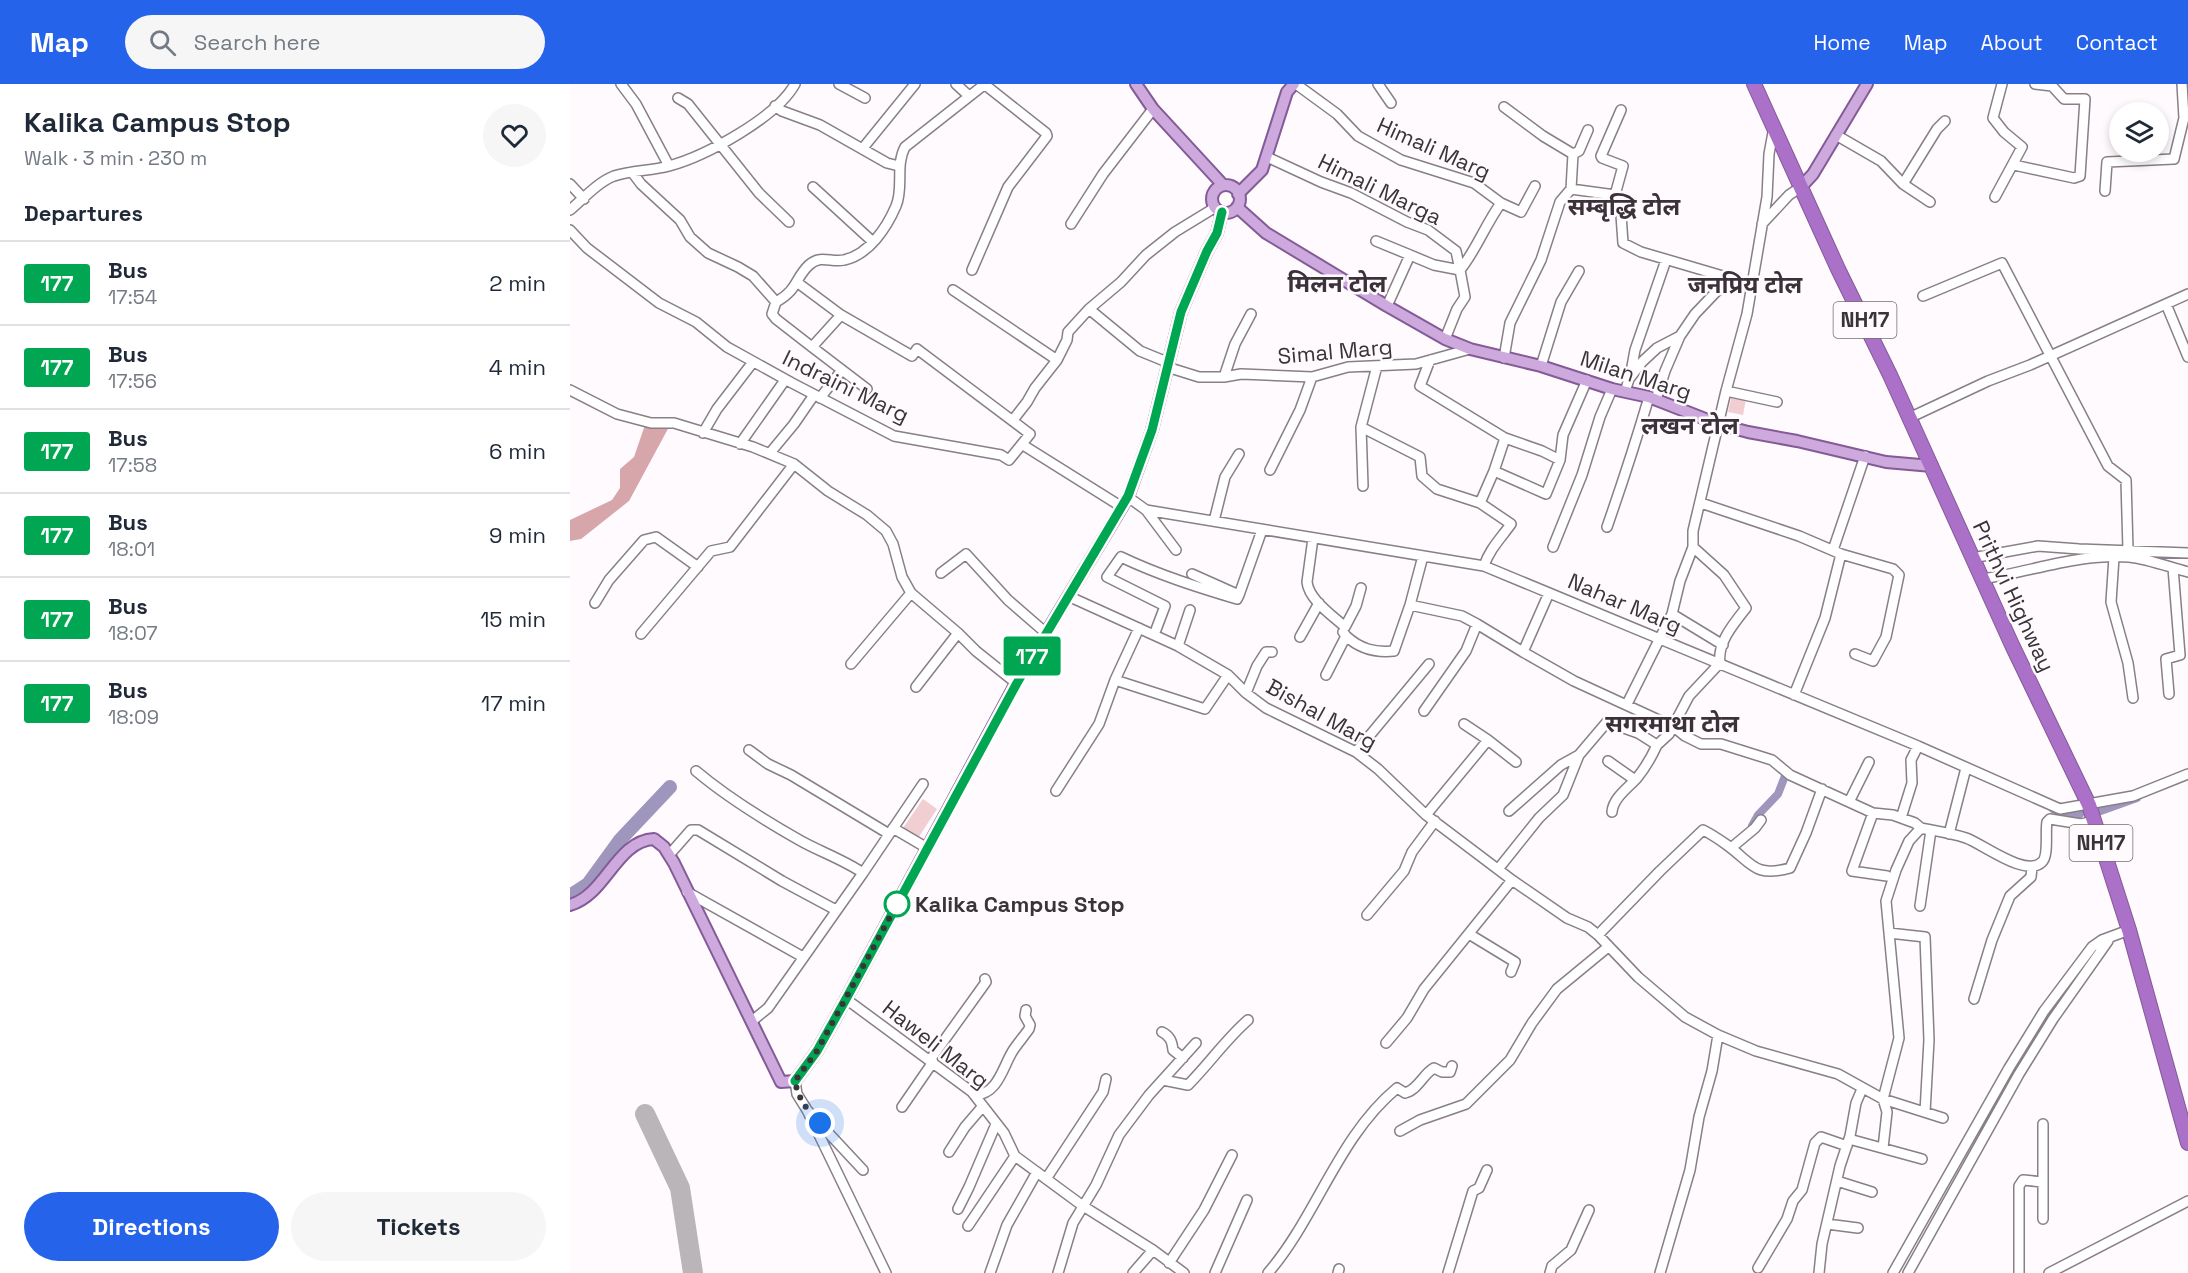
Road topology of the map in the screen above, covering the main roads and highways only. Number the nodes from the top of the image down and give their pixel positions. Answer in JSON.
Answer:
{"nodes":[{"id":1,"x":1136,"y":84,"type":"edge"},
{"id":2,"x":1295,"y":84,"type":"edge"},
{"id":3,"x":1754,"y":84,"type":"edge"},
{"id":4,"x":1867,"y":84,"type":"edge"},
{"id":5,"x":1222,"y":185,"type":"junction"},
{"id":6,"x":1801,"y":187,"type":"junction"},
{"id":7,"x":1238,"y":194,"type":"junction"},
{"id":8,"x":1237,"y":207,"type":"junction"},
{"id":9,"x":1218,"y":209,"type":"junction"},
{"id":10,"x":1932,"y":466,"type":"junction"},
{"id":11,"x":570,"y":905,"type":"edge"},
{"id":12,"x":2188,"y":1143,"type":"edge"}],
"edges":[{"from":1,"to":5,"type":"main road"},
{"from":2,"to":7,"type":"main road"},
{"from":3,"to":6,"type":"highway","name":"Prithvi Highway","number":"NH17"},
{"from":4,"to":6,"type":"main road"},
{"from":5,"to":7,"type":"main road"},
{"from":5,"to":9,"type":"main road"},
{"from":6,"to":10,"type":"highway","name":"Prithvi Highway","number":"NH17"},
{"from":7,"to":8,"type":"main road"},
{"from":8,"to":9,"type":"main road"},
{"from":8,"to":10,"type":"main road","name":"Milan Marg"},
{"from":9,"to":11,"type":"main road"},
{"from":10,"to":12,"type":"highway","name":"Prithvi Highway","number":"NH17"}]}
